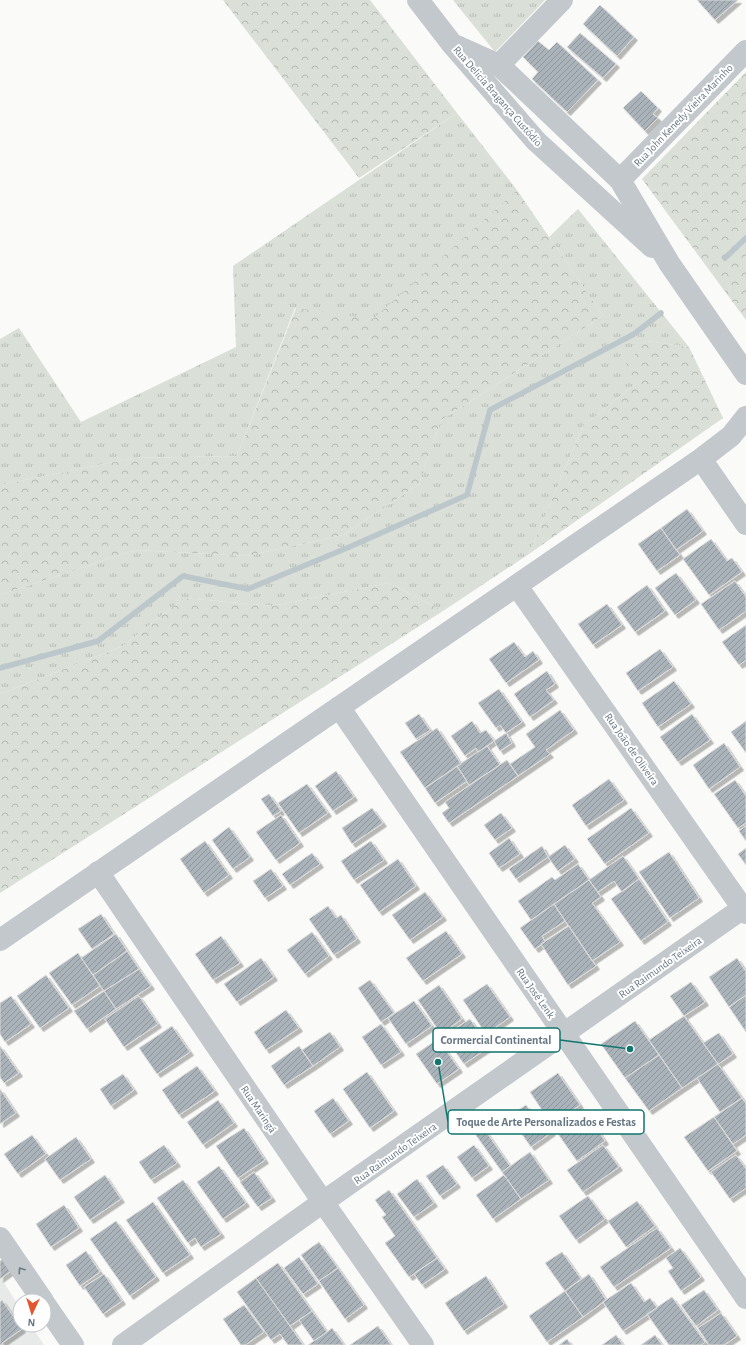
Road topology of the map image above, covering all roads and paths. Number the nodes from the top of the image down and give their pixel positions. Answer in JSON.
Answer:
{"nodes":[{"id":1,"x":418,"y":0,"type":"edge"},
{"id":2,"x":562,"y":0,"type":"edge"},
{"id":3,"x":452,"y":44,"type":"junction"},
{"id":4,"x":746,"y":51,"type":"edge"},
{"id":5,"x":499,"y":65,"type":"junction"},
{"id":6,"x":620,"y":180,"type":"junction"},
{"id":7,"x":669,"y":263,"type":"junction"},
{"id":8,"x":746,"y":374,"type":"edge"},
{"id":9,"x":746,"y":417,"type":"edge"},
{"id":10,"x":738,"y":433,"type":"edge"},
{"id":11,"x":701,"y":459,"type":"junction"},
{"id":12,"x":746,"y":524,"type":"edge"},
{"id":13,"x":517,"y":586,"type":"junction"},
{"id":14,"x":339,"y":707,"type":"junction"},
{"id":15,"x":98,"y":872,"type":"junction"},
{"id":16,"x":745,"y":909,"type":"edge"},
{"id":17,"x":0,"y":940,"type":"edge"},
{"id":18,"x":565,"y":1035,"type":"junction"},
{"id":19,"x":323,"y":1202,"type":"junction"},
{"id":20,"x":0,"y":1238,"type":"edge"},
{"id":21,"x":37,"y":1293,"type":"edge"},
{"id":22,"x":746,"y":1298,"type":"edge"},
{"id":23,"x":52,"y":1315,"type":"edge"},
{"id":24,"x":73,"y":1345,"type":"edge"},
{"id":25,"x":123,"y":1345,"type":"edge"},
{"id":26,"x":423,"y":1345,"type":"edge"}],
"edges":[{"from":1,"to":3,"type":"street"},
{"from":2,"to":5,"type":"street"},
{"from":3,"to":5,"type":"street","name":"Rua Delicia Bragança Custódio"},
{"from":3,"to":7,"type":"street","name":"Rua Delicia Bragança Custódio"},
{"from":4,"to":6,"type":"street","name":"Rua John Kenedy Vieira Marinho"},
{"from":5,"to":6,"type":"street","name":"Rua Delicia Bragança Custódio"},
{"from":6,"to":7,"type":"street","name":"Rua Delicia Bragança Custódio"},
{"from":7,"to":8,"type":"street","name":"Rua Delicia Bragança Custódio"},
{"from":9,"to":10,"type":"street"},
{"from":10,"to":11,"type":"street"},
{"from":11,"to":12,"type":"street"},
{"from":11,"to":13,"type":"street"},
{"from":13,"to":14,"type":"street"},
{"from":13,"to":16,"type":"street","name":"Rua João de Oliveira"},
{"from":14,"to":15,"type":"street"},
{"from":14,"to":18,"type":"street","name":"Rua José Lenk"},
{"from":15,"to":17,"type":"street"},
{"from":15,"to":19,"type":"street","name":"Rua Maringá"},
{"from":16,"to":18,"type":"street","name":"Rua Raimundo Teixeira"},
{"from":18,"to":19,"type":"street","name":"Rua Raimundo Teixeira"},
{"from":18,"to":22,"type":"street","name":"Rua José Lenk"},
{"from":19,"to":25,"type":"street","name":"Rua Raimundo Teixeira"},
{"from":19,"to":26,"type":"street","name":"Rua Maringá"},
{"from":21,"to":20,"type":"street","one_way":true},
{"from":23,"to":24,"type":"street"}]}
